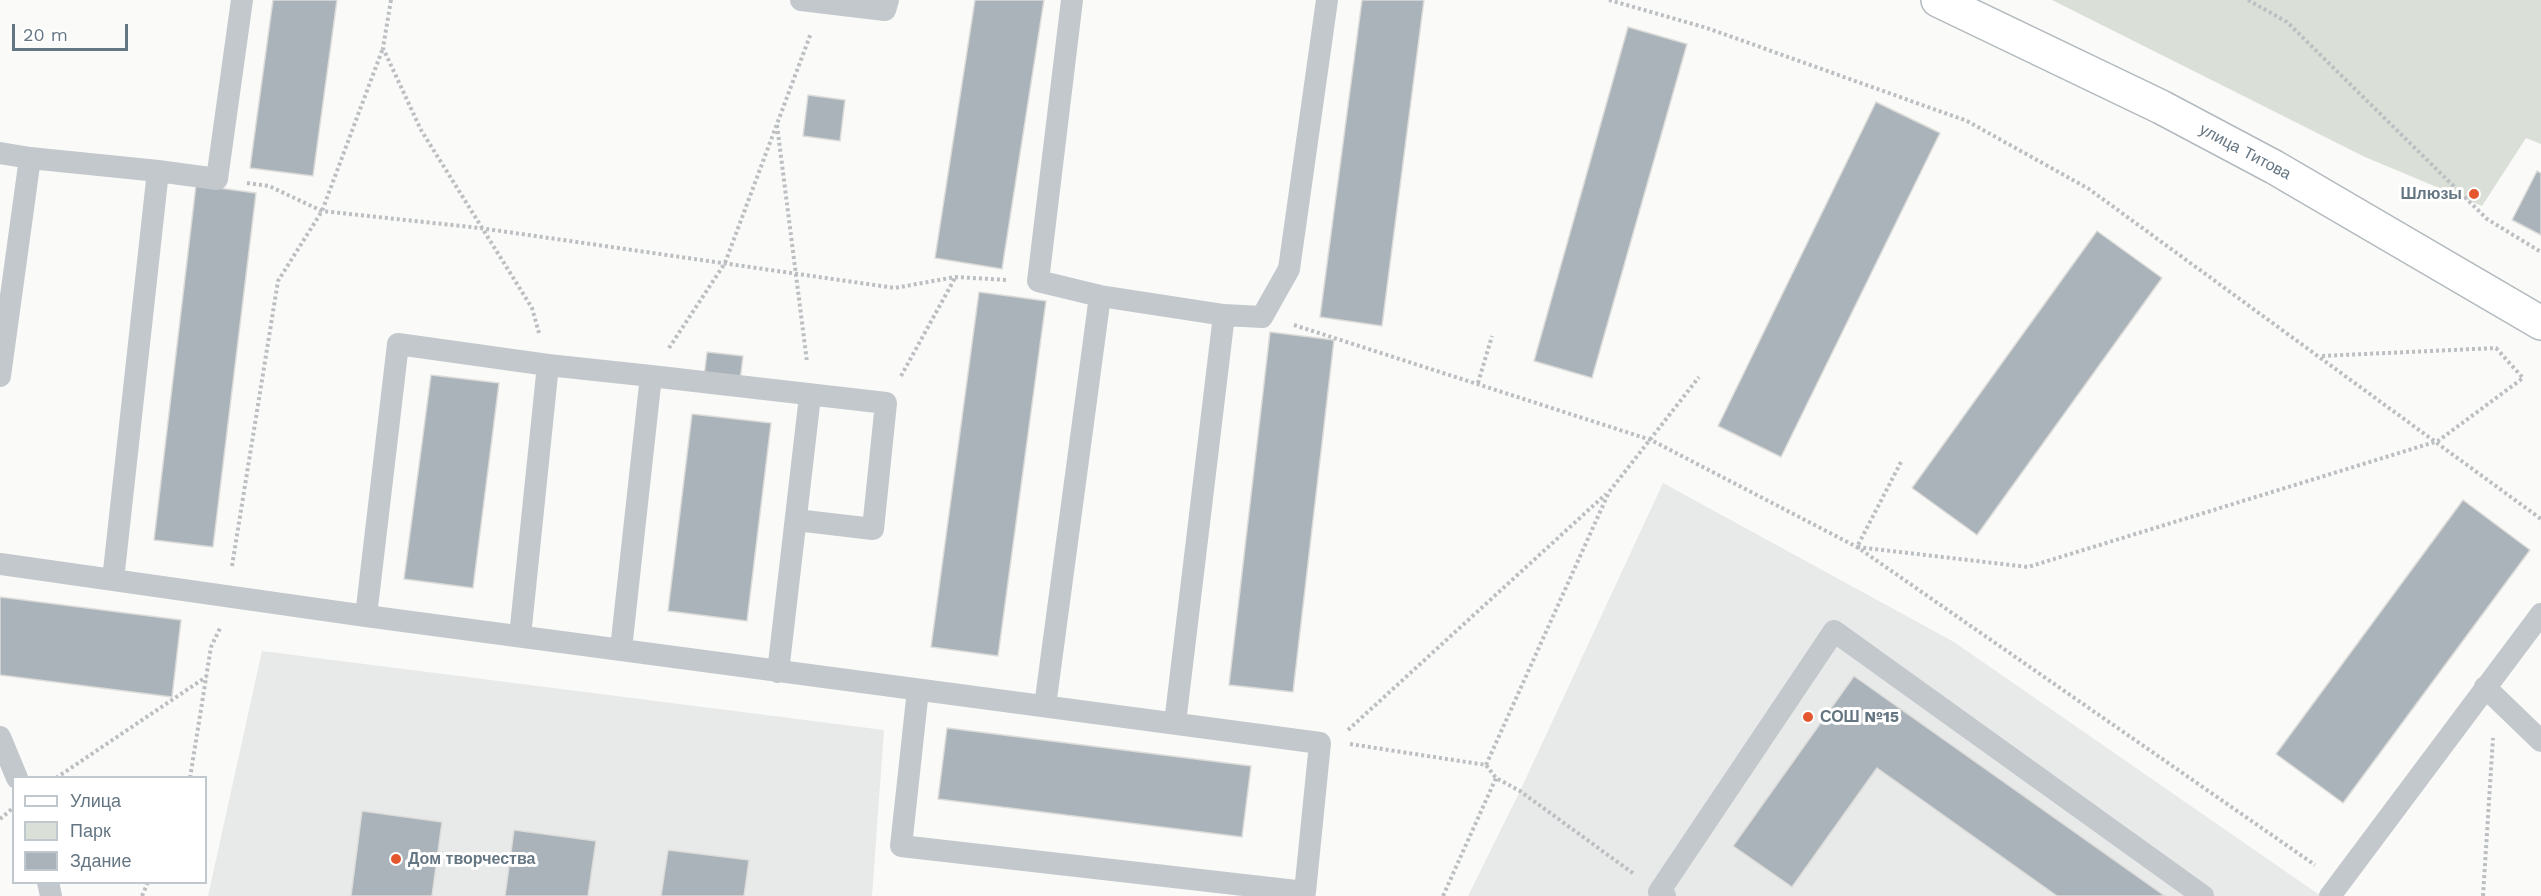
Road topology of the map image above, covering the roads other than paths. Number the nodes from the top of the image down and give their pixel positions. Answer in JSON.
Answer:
{"nodes":[{"id":1,"x":242,"y":0,"type":"edge"},
{"id":2,"x":888,"y":0,"type":"edge"},
{"id":3,"x":1072,"y":0,"type":"edge"},
{"id":4,"x":1327,"y":0,"type":"edge"},
{"id":5,"x":1938,"y":0,"type":"edge"},
{"id":6,"x":811,"y":1,"type":"edge"},
{"id":7,"x":0,"y":153,"type":"edge"},
{"id":8,"x":30,"y":158,"type":"junction"},
{"id":9,"x":158,"y":171,"type":"junction"},
{"id":10,"x":1100,"y":296,"type":"junction"},
{"id":11,"x":1224,"y":315,"type":"junction"},
{"id":12,"x":2541,"y":323,"type":"edge"},
{"id":13,"x":548,"y":365,"type":"junction"},
{"id":14,"x":0,"y":376,"type":"edge"},
{"id":15,"x":651,"y":376,"type":"junction"},
{"id":16,"x":810,"y":396,"type":"junction"},
{"id":17,"x":796,"y":520,"type":"junction"},
{"id":18,"x":0,"y":564,"type":"edge"},
{"id":19,"x":113,"y":580,"type":"junction"},
{"id":20,"x":2541,"y":614,"type":"edge"},
{"id":21,"x":366,"y":616,"type":"junction"},
{"id":22,"x":520,"y":636,"type":"junction"},
{"id":23,"x":621,"y":649,"type":"junction"},
{"id":24,"x":778,"y":672,"type":"junction"},
{"id":25,"x":918,"y":690,"type":"junction"},
{"id":26,"x":2491,"y":693,"type":"junction"},
{"id":27,"x":1045,"y":706,"type":"junction"},
{"id":28,"x":1175,"y":723,"type":"junction"},
{"id":29,"x":0,"y":737,"type":"edge"},
{"id":30,"x":2541,"y":741,"type":"edge"},
{"id":31,"x":17,"y":776,"type":"edge"},
{"id":32,"x":2335,"y":889,"type":"edge"},
{"id":33,"x":1662,"y":894,"type":"edge"},
{"id":34,"x":2203,"y":896,"type":"edge"}],
"edges":[{"from":1,"to":9,"type":"lane"},
{"from":2,"to":6,"type":"lane"},
{"from":3,"to":10,"type":"lane"},
{"from":4,"to":11,"type":"lane"},
{"from":5,"to":12,"type":"main road","name":"улица Титова"},
{"from":7,"to":8,"type":"lane"},
{"from":8,"to":9,"type":"lane"},
{"from":8,"to":14,"type":"lane"},
{"from":9,"to":19,"type":"lane"},
{"from":10,"to":11,"type":"lane"},
{"from":10,"to":27,"type":"lane"},
{"from":11,"to":28,"type":"lane"},
{"from":13,"to":15,"type":"lane"},
{"from":13,"to":21,"type":"lane"},
{"from":13,"to":22,"type":"lane"},
{"from":15,"to":16,"type":"lane"},
{"from":15,"to":23,"type":"lane"},
{"from":16,"to":17,"type":"lane"},
{"from":16,"to":17,"type":"lane"},
{"from":17,"to":24,"type":"lane"},
{"from":18,"to":19,"type":"lane"},
{"from":19,"to":21,"type":"lane"},
{"from":20,"to":26,"type":"lane"},
{"from":21,"to":22,"type":"lane"},
{"from":22,"to":23,"type":"lane"},
{"from":23,"to":24,"type":"lane"},
{"from":24,"to":25,"type":"lane"},
{"from":25,"to":27,"type":"lane"},
{"from":25,"to":28,"type":"lane"},
{"from":26,"to":30,"type":"lane"},
{"from":26,"to":32,"type":"lane"},
{"from":27,"to":28,"type":"lane"},
{"from":29,"to":31,"type":"lane"},
{"from":33,"to":34,"type":"lane"}]}
